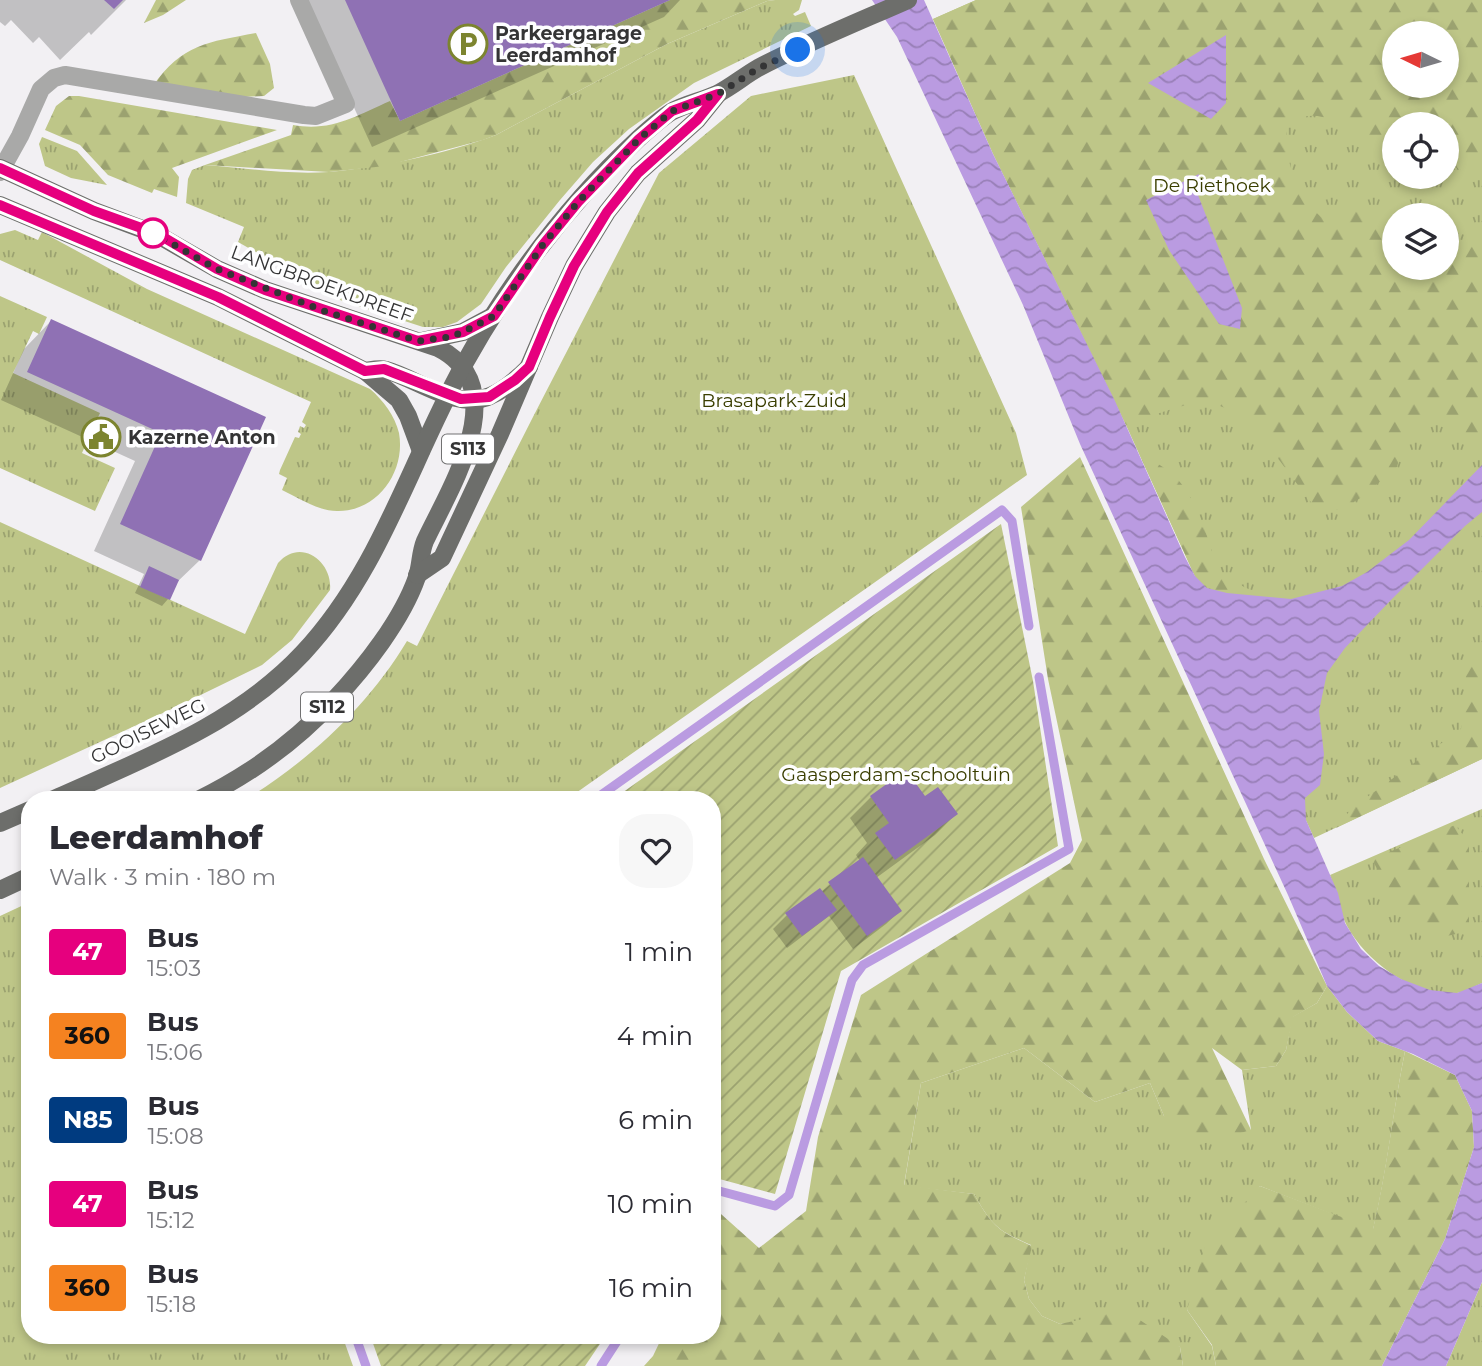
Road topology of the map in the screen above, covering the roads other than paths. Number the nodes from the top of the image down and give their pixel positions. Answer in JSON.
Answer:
{"nodes":[{"id":1,"x":299,"y":0,"type":"edge"},
{"id":2,"x":908,"y":0,"type":"edge"},
{"id":3,"x":718,"y":94,"type":"junction"},
{"id":4,"x":1,"y":170,"type":"edge"},
{"id":5,"x":0,"y":205,"type":"edge"},
{"id":6,"x":494,"y":316,"type":"junction"},
{"id":7,"x":418,"y":341,"type":"junction"},
{"id":8,"x":529,"y":367,"type":"junction"},
{"id":9,"x":462,"y":368,"type":"junction"},
{"id":10,"x":365,"y":371,"type":"junction"},
{"id":11,"x":449,"y":395,"type":"junction"},
{"id":12,"x":473,"y":399,"type":"junction"},
{"id":13,"x":421,"y":451,"type":"junction"},
{"id":14,"x":417,"y":575,"type":"junction"},
{"id":15,"x":71,"y":791,"type":"edge"},
{"id":16,"x":214,"y":791,"type":"edge"},
{"id":17,"x":21,"y":814,"type":"edge"},
{"id":18,"x":0,"y":823,"type":"edge"},
{"id":19,"x":21,"y":880,"type":"edge"},
{"id":20,"x":0,"y":890,"type":"edge"}],
"edges":[{"from":1,"to":4,"type":"street"},
{"from":2,"to":3,"type":"main road","name":"LANGBROEKDREEF","number":"S112"},
{"from":3,"to":6,"type":"main road","name":"LANGBROEKDREEF","number":"S112"},
{"from":3,"to":8,"type":"main road","name":"LANGBROEKDREEF","number":"S112"},
{"from":4,"to":7,"type":"main road","name":"LANGBROEKDREEF"},
{"from":5,"to":10,"type":"main road","number":"S113"},
{"from":6,"to":7,"type":"main road","name":"LANGBROEKDREEF"},
{"from":6,"to":9,"type":"main road","number":"S112"},
{"from":7,"to":9,"type":"main road"},
{"from":8,"to":12,"type":"main road","name":"LANGBROEKDREEF","number":"S112"},
{"from":8,"to":14,"type":"main road","number":"S112"},
{"from":9,"to":11,"type":"main road","number":"S112"},
{"from":9,"to":12,"type":"main road","number":"S113"},
{"from":10,"to":11,"type":"main road"},
{"from":10,"to":13,"type":"main road","number":"S113"},
{"from":11,"to":12,"type":"main road"},
{"from":11,"to":13,"type":"main road","number":"S112"},
{"from":12,"to":14,"type":"main road","number":"S113"},
{"from":13,"to":15,"type":"main road","name":"GOOISEWEG","number":"S112"},
{"from":14,"to":16,"type":"main road","number":"S112"},
{"from":17,"to":18,"type":"main road"},
{"from":19,"to":20,"type":"main road"}]}
